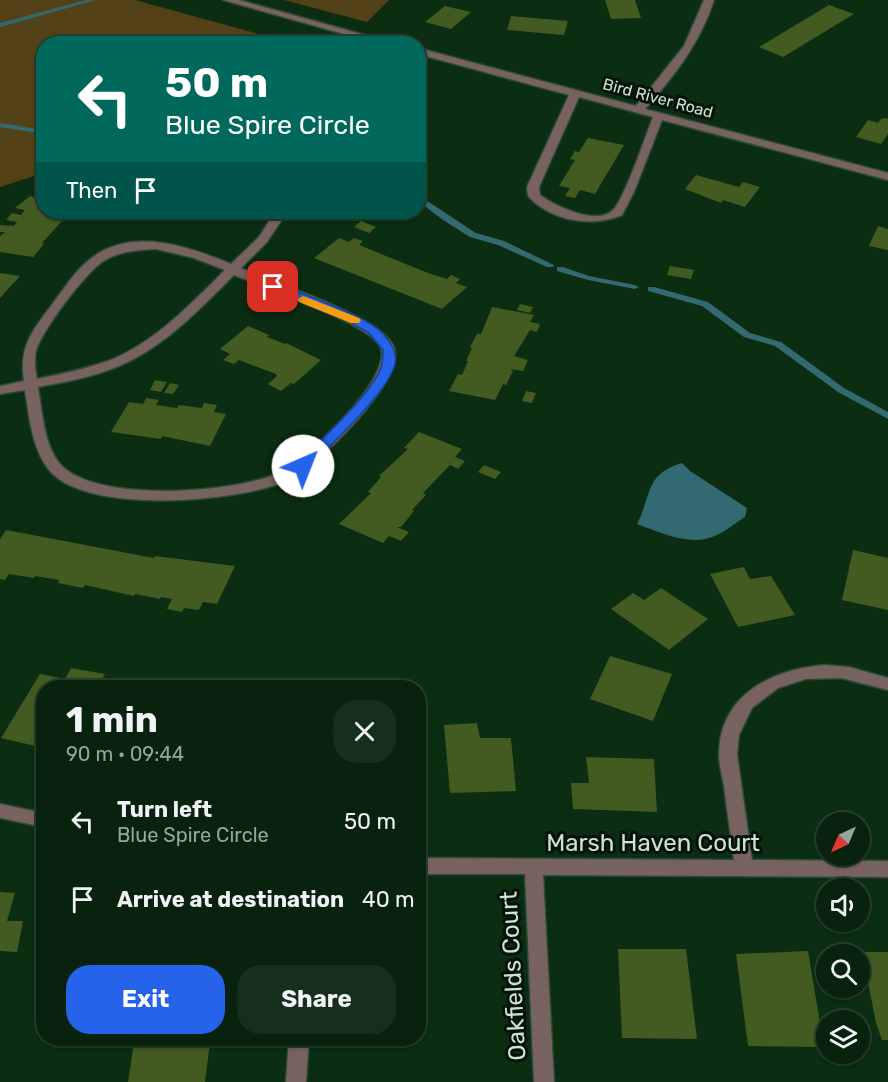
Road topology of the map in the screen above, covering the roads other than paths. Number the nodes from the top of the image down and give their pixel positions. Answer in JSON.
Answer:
{"nodes":[{"id":1,"x":228,"y":0,"type":"edge"},
{"id":2,"x":710,"y":0,"type":"edge"},
{"id":3,"x":362,"y":36,"type":"edge"},
{"id":4,"x":426,"y":53,"type":"edge"},
{"id":5,"x":576,"y":92,"type":"junction"},
{"id":6,"x":639,"y":109,"type":"junction"},
{"id":7,"x":659,"y":115,"type":"junction"},
{"id":8,"x":888,"y":177,"type":"edge"},
{"id":9,"x":276,"y":219,"type":"edge"},
{"id":10,"x":232,"y":271,"type":"junction"},
{"id":11,"x":32,"y":385,"type":"junction"},
{"id":12,"x":0,"y":390,"type":"edge"},
{"id":13,"x":888,"y":684,"type":"edge"},
{"id":14,"x":0,"y":811,"type":"edge"},
{"id":15,"x":36,"y":818,"type":"edge"},
{"id":16,"x":426,"y":866,"type":"edge"},
{"id":17,"x":534,"y":867,"type":"junction"},
{"id":18,"x":744,"y":868,"type":"junction"},
{"id":19,"x":888,"y":869,"type":"edge"},
{"id":20,"x":298,"y":1046,"type":"edge"},
{"id":21,"x":296,"y":1082,"type":"edge"},
{"id":22,"x":544,"y":1082,"type":"edge"}],
"edges":[{"from":1,"to":3,"type":"street"},
{"from":2,"to":6,"type":"street"},
{"from":4,"to":5,"type":"street","name":"Bird River Road"},
{"from":5,"to":6,"type":"street","name":"Bird River Road"},
{"from":5,"to":7,"type":"street"},
{"from":6,"to":7,"type":"street","name":"Bird River Road"},
{"from":7,"to":8,"type":"street","name":"Bird River Road"},
{"from":9,"to":10,"type":"street"},
{"from":10,"to":11,"type":"street"},
{"from":10,"to":11,"type":"street"},
{"from":10,"to":11,"type":"street"},
{"from":11,"to":12,"type":"street"},
{"from":13,"to":18,"type":"street"},
{"from":14,"to":15,"type":"street"},
{"from":16,"to":17,"type":"street","name":"Marsh Haven Court"},
{"from":17,"to":18,"type":"street","name":"Marsh Haven Court"},
{"from":17,"to":22,"type":"street","name":"Oakfields Court"},
{"from":18,"to":19,"type":"street","name":"Marsh Haven Court"},
{"from":20,"to":21,"type":"street"}]}
